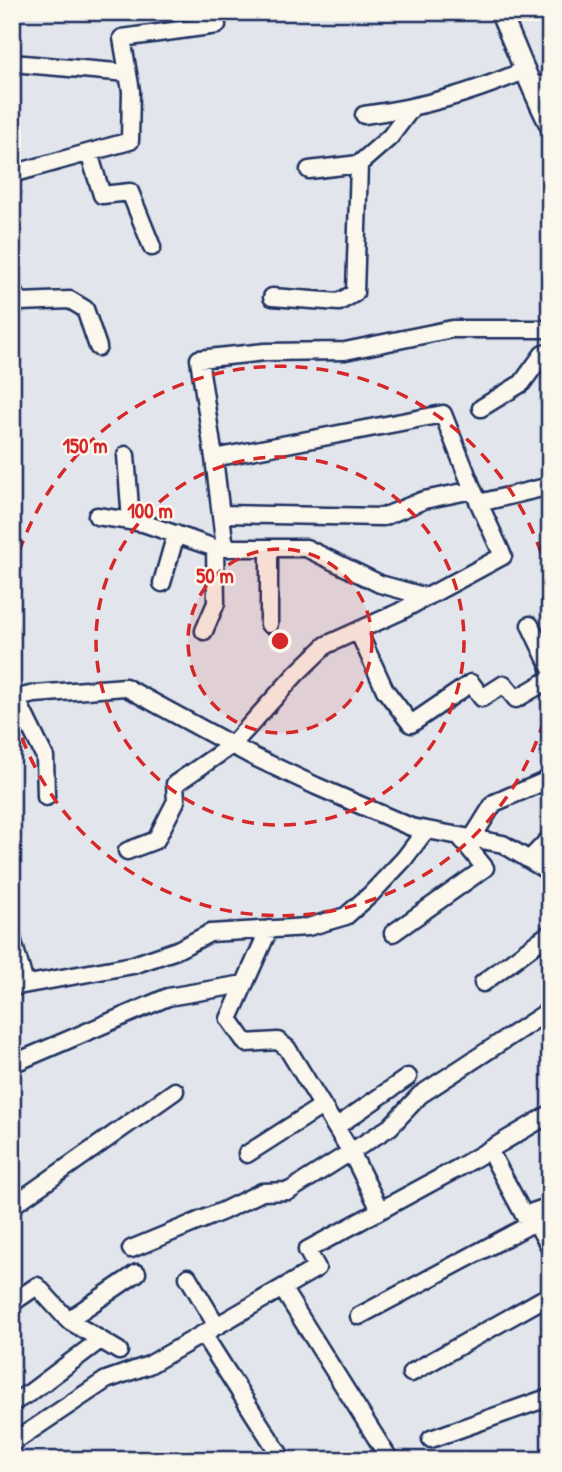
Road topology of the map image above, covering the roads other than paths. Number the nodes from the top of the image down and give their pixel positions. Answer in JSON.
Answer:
{"nodes":[{"id":1,"x":500,"y":12,"type":"edge"},
{"id":2,"x":217,"y":25,"type":"dead end"},
{"id":3,"x":12,"y":63,"type":"edge"},
{"id":4,"x":526,"y":70,"type":"junction"},
{"id":5,"x":128,"y":73,"type":"junction"},
{"id":6,"x":541,"y":85,"type":"edge"},
{"id":7,"x":411,"y":109,"type":"junction"},
{"id":8,"x":365,"y":115,"type":"dead end"},
{"id":9,"x":550,"y":124,"type":"edge"},
{"id":10,"x":89,"y":152,"type":"junction"},
{"id":11,"x":359,"y":164,"type":"junction"},
{"id":12,"x":309,"y":170,"type":"dead end"},
{"id":13,"x":12,"y":174,"type":"edge"},
{"id":14,"x":152,"y":247,"type":"dead end"},
{"id":15,"x":12,"y":289,"type":"edge"},
{"id":16,"x":272,"y":298,"type":"dead end"},
{"id":17,"x":550,"y":329,"type":"edge"},
{"id":18,"x":98,"y":347,"type":"dead end"},
{"id":19,"x":550,"y":352,"type":"edge"},
{"id":20,"x":481,"y":408,"type":"dead end"},
{"id":21,"x":126,"y":455,"type":"dead end"},
{"id":22,"x":214,"y":458,"type":"junction"},
{"id":23,"x":550,"y":486,"type":"edge"},
{"id":24,"x":476,"y":497,"type":"junction"},
{"id":25,"x":222,"y":514,"type":"junction"},
{"id":26,"x":97,"y":516,"type":"dead end"},
{"id":27,"x":131,"y":521,"type":"junction"},
{"id":28,"x":176,"y":534,"type":"junction"},
{"id":29,"x":220,"y":548,"type":"junction"},
{"id":30,"x":269,"y":548,"type":"junction"},
{"id":31,"x":162,"y":583,"type":"dead end"},
{"id":32,"x":427,"y":597,"type":"junction"},
{"id":33,"x":270,"y":624,"type":"dead end"},
{"id":34,"x":530,"y":625,"type":"dead end"},
{"id":35,"x":204,"y":631,"type":"dead end"},
{"id":36,"x":358,"y":631,"type":"junction"},
{"id":37,"x":550,"y":667,"type":"edge"},
{"id":38,"x":550,"y":679,"type":"edge"},
{"id":39,"x":14,"y":699,"type":"edge"},
{"id":40,"x":232,"y":745,"type":"junction"},
{"id":41,"x":550,"y":779,"type":"edge"},
{"id":42,"x":46,"y":797,"type":"dead end"},
{"id":43,"x":426,"y":830,"type":"junction"},
{"id":44,"x":466,"y":838,"type":"junction"},
{"id":45,"x":550,"y":838,"type":"edge"},
{"id":46,"x":127,"y":851,"type":"dead end"},
{"id":47,"x":529,"y":860,"type":"junction"},
{"id":48,"x":550,"y":875,"type":"edge"},
{"id":49,"x":269,"y":929,"type":"junction"},
{"id":50,"x":393,"y":933,"type":"dead end"},
{"id":51,"x":550,"y":933,"type":"edge"},
{"id":52,"x":12,"y":938,"type":"edge"},
{"id":53,"x":483,"y":983,"type":"dead end"},
{"id":54,"x":244,"y":984,"type":"junction"},
{"id":55,"x":19,"y":986,"type":"edge"},
{"id":56,"x":550,"y":1010,"type":"edge"},
{"id":57,"x":12,"y":1064,"type":"edge"},
{"id":58,"x":408,"y":1077,"type":"dead end"},
{"id":59,"x":175,"y":1091,"type":"dead end"},
{"id":60,"x":322,"y":1106,"type":"junction"},
{"id":61,"x":550,"y":1114,"type":"edge"},
{"id":62,"x":336,"y":1127,"type":"junction"},
{"id":63,"x":489,"y":1150,"type":"junction"},
{"id":64,"x":351,"y":1152,"type":"junction"},
{"id":65,"x":247,"y":1154,"type":"dead end"},
{"id":66,"x":12,"y":1206,"type":"edge"},
{"id":67,"x":550,"y":1206,"type":"edge"},
{"id":68,"x":380,"y":1210,"type":"junction"},
{"id":69,"x":528,"y":1219,"type":"junction"},
{"id":70,"x":550,"y":1247,"type":"edge"},
{"id":71,"x":131,"y":1249,"type":"dead end"},
{"id":72,"x":137,"y":1273,"type":"dead end"},
{"id":73,"x":188,"y":1277,"type":"dead end"},
{"id":74,"x":282,"y":1288,"type":"junction"},
{"id":75,"x":550,"y":1295,"type":"edge"},
{"id":76,"x":12,"y":1303,"type":"edge"},
{"id":77,"x":359,"y":1316,"type":"dead end"},
{"id":78,"x":68,"y":1320,"type":"junction"},
{"id":79,"x":217,"y":1326,"type":"junction"},
{"id":80,"x":203,"y":1334,"type":"junction"},
{"id":81,"x":100,"y":1340,"type":"junction"},
{"id":82,"x":119,"y":1350,"type":"dead end"},
{"id":83,"x":411,"y":1373,"type":"dead end"},
{"id":84,"x":550,"y":1397,"type":"edge"},
{"id":85,"x":12,"y":1403,"type":"edge"},
{"id":86,"x":431,"y":1439,"type":"dead end"},
{"id":87,"x":12,"y":1443,"type":"edge"},
{"id":88,"x":283,"y":1460,"type":"edge"},
{"id":89,"x":390,"y":1460,"type":"edge"}],
"edges":[{"from":1,"to":4,"type":"main road"},
{"from":2,"to":5,"type":"street"},
{"from":3,"to":5,"type":"street"},
{"from":4,"to":6,"type":"main road"},
{"from":4,"to":7,"type":"street"},
{"from":5,"to":10,"type":"street"},
{"from":6,"to":9,"type":"main road"},
{"from":7,"to":8,"type":"street"},
{"from":7,"to":11,"type":"street"},
{"from":10,"to":13,"type":"street"},
{"from":10,"to":14,"type":"street"},
{"from":11,"to":12,"type":"street"},
{"from":11,"to":16,"type":"street"},
{"from":15,"to":18,"type":"street"},
{"from":17,"to":22,"type":"street"},
{"from":19,"to":20,"type":"street"},
{"from":21,"to":27,"type":"street"},
{"from":22,"to":24,"type":"street"},
{"from":22,"to":25,"type":"street"},
{"from":23,"to":24,"type":"street"},
{"from":24,"to":25,"type":"street"},
{"from":24,"to":32,"type":"street"},
{"from":25,"to":29,"type":"street"},
{"from":26,"to":27,"type":"street"},
{"from":27,"to":28,"type":"street"},
{"from":28,"to":29,"type":"street"},
{"from":28,"to":31,"type":"street"},
{"from":29,"to":30,"type":"street"},
{"from":29,"to":35,"type":"street"},
{"from":30,"to":32,"type":"street"},
{"from":30,"to":33,"type":"street"},
{"from":32,"to":36,"type":"street"},
{"from":34,"to":37,"type":"street"},
{"from":36,"to":38,"type":"street"},
{"from":36,"to":40,"type":"street"},
{"from":39,"to":40,"type":"street"},
{"from":39,"to":42,"type":"street"},
{"from":40,"to":43,"type":"street"},
{"from":40,"to":46,"type":"street"},
{"from":41,"to":44,"type":"street"},
{"from":43,"to":44,"type":"street"},
{"from":43,"to":49,"type":"street"},
{"from":44,"to":47,"type":"street"},
{"from":44,"to":50,"type":"street"},
{"from":45,"to":47,"type":"street"},
{"from":47,"to":48,"type":"street"},
{"from":49,"to":54,"type":"street"},
{"from":49,"to":55,"type":"street"},
{"from":51,"to":53,"type":"street"},
{"from":52,"to":55,"type":"street"},
{"from":54,"to":57,"type":"street"},
{"from":54,"to":60,"type":"street"},
{"from":56,"to":64,"type":"street"},
{"from":58,"to":62,"type":"street"},
{"from":59,"to":66,"type":"street"},
{"from":60,"to":62,"type":"street"},
{"from":60,"to":65,"type":"street"},
{"from":61,"to":63,"type":"street"},
{"from":62,"to":64,"type":"street"},
{"from":63,"to":68,"type":"street"},
{"from":63,"to":69,"type":"street"},
{"from":64,"to":68,"type":"street"},
{"from":64,"to":71,"type":"street"},
{"from":67,"to":69,"type":"street"},
{"from":68,"to":74,"type":"street"},
{"from":69,"to":70,"type":"street"},
{"from":69,"to":77,"type":"street"},
{"from":72,"to":78,"type":"street"},
{"from":73,"to":79,"type":"street"},
{"from":74,"to":79,"type":"street"},
{"from":74,"to":89,"type":"street"},
{"from":75,"to":83,"type":"street"},
{"from":76,"to":78,"type":"street"},
{"from":78,"to":81,"type":"street"},
{"from":79,"to":80,"type":"street"},
{"from":80,"to":87,"type":"street"},
{"from":80,"to":88,"type":"street"},
{"from":81,"to":82,"type":"street"},
{"from":81,"to":85,"type":"street"},
{"from":84,"to":86,"type":"street"}]}
